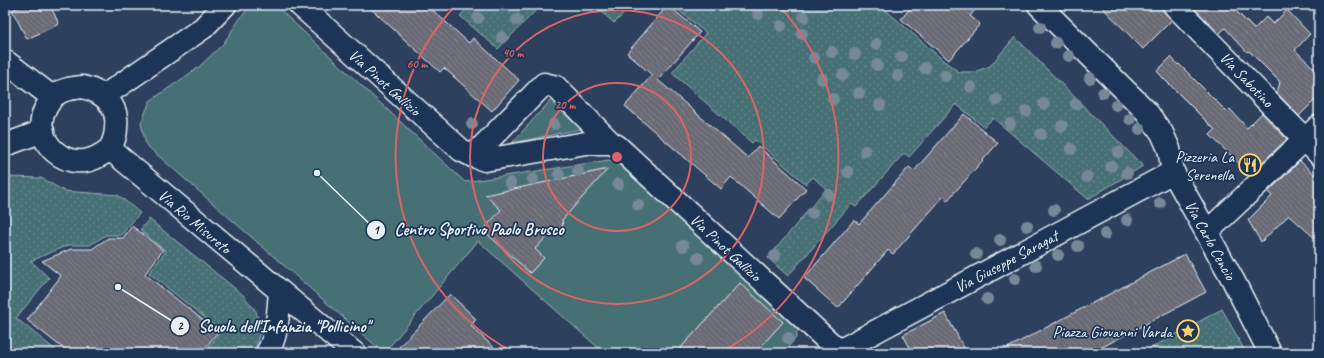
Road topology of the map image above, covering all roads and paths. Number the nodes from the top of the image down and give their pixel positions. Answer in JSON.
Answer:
{"nodes":[{"id":1,"x":225,"y":5,"type":"edge"},
{"id":2,"x":300,"y":5,"type":"edge"},
{"id":3,"x":1039,"y":5,"type":"edge"},
{"id":4,"x":1174,"y":5,"type":"edge"},
{"id":5,"x":5,"y":61,"type":"edge"},
{"id":6,"x":104,"y":96,"type":"junction"},
{"id":7,"x":52,"y":97,"type":"junction"},
{"id":8,"x":42,"y":131,"type":"junction"},
{"id":9,"x":1314,"y":140,"type":"edge"},
{"id":10,"x":611,"y":143,"type":"junction"},
{"id":11,"x":5,"y":145,"type":"edge"},
{"id":12,"x":110,"y":149,"type":"junction"},
{"id":13,"x":473,"y":156,"type":"junction"},
{"id":14,"x":1173,"y":172,"type":"junction"},
{"id":15,"x":1207,"y":232,"type":"junction"},
{"id":16,"x":280,"y":292,"type":"junction"},
{"id":17,"x":342,"y":351,"type":"edge"},
{"id":18,"x":840,"y":352,"type":"edge"},
{"id":19,"x":267,"y":353,"type":"edge"},
{"id":20,"x":1270,"y":353,"type":"edge"}],
"edges":[{"from":1,"to":6,"type":"street"},
{"from":2,"to":13,"type":"street","name":"Via Pinot Gallizio"},
{"from":3,"to":14,"type":"street","name":"Via Carlo Cencio"},
{"from":4,"to":9,"type":"street","name":"Via Sabotino"},
{"from":5,"to":7,"type":"street"},
{"from":6,"to":7,"type":"street"},
{"from":6,"to":12,"type":"street"},
{"from":7,"to":8,"type":"street"},
{"from":8,"to":11,"type":"street"},
{"from":8,"to":12,"type":"street"},
{"from":9,"to":15,"type":"street"},
{"from":10,"to":13,"type":"street","name":"Via Pinot Gallizio"},
{"from":10,"to":13,"type":"street","name":"Via Pinot Gallizio"},
{"from":10,"to":18,"type":"street","name":"Via Pinot Gallizio"},
{"from":12,"to":16,"type":"street","name":"Via Rio Misureto"},
{"from":14,"to":15,"type":"street","name":"Via Carlo Cencio"},
{"from":14,"to":18,"type":"street","name":"Via Giuseppe Saragat"},
{"from":15,"to":20,"type":"street","name":"Via Carlo Cencio"},
{"from":16,"to":17,"type":"street","name":"Via Rio Misureto"},
{"from":16,"to":19,"type":"street"}]}
